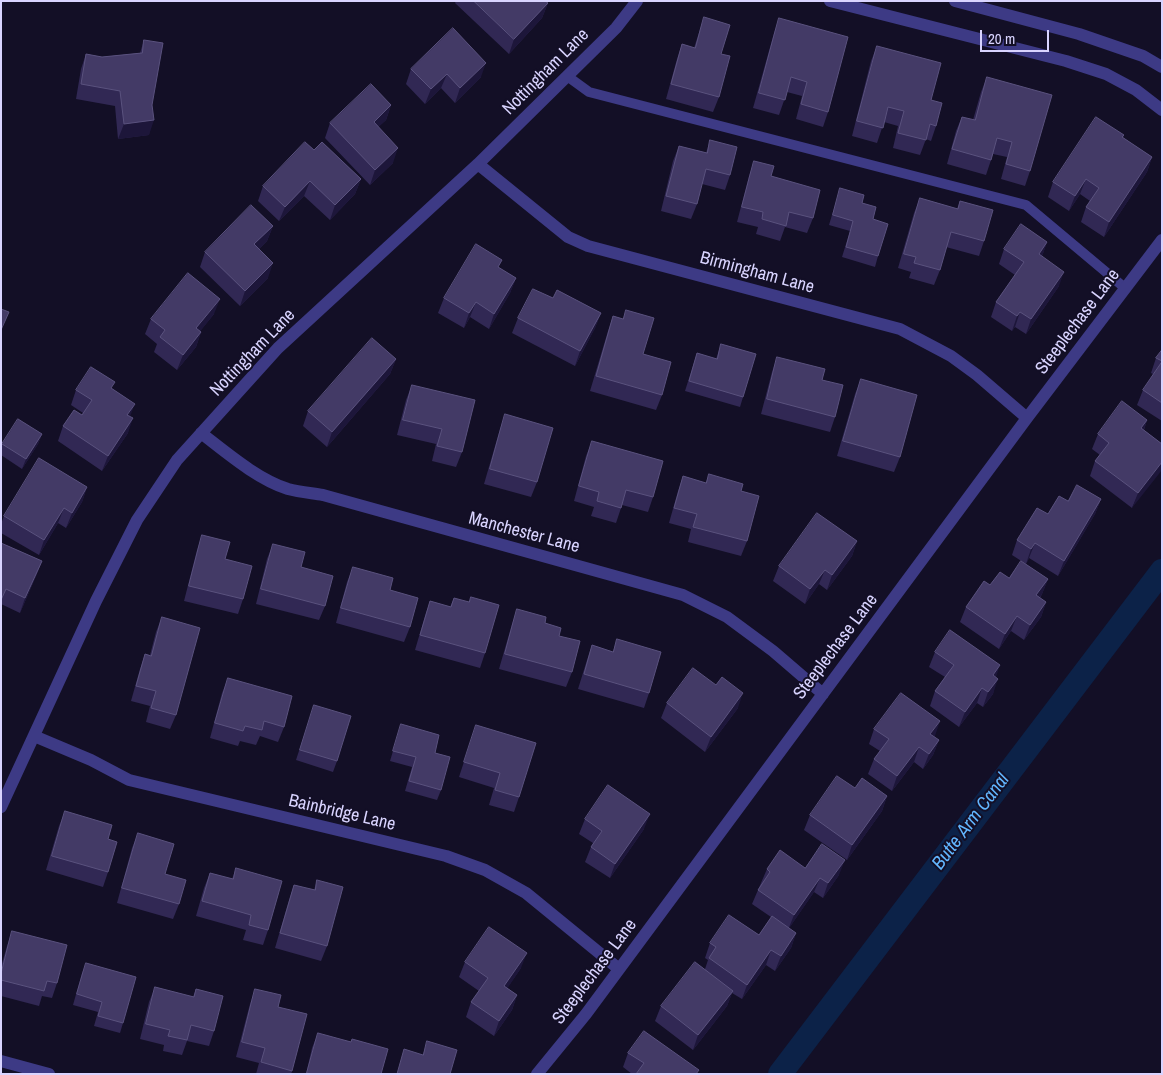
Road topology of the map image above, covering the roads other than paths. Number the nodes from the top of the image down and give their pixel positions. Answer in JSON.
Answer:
{"nodes":[{"id":1,"x":637,"y":1,"type":"edge"},
{"id":2,"x":830,"y":1,"type":"edge"},
{"id":3,"x":955,"y":1,"type":"edge"},
{"id":4,"x":1162,"y":67,"type":"edge"},
{"id":5,"x":567,"y":76,"type":"junction"},
{"id":6,"x":1162,"y":110,"type":"edge"},
{"id":7,"x":478,"y":164,"type":"junction"},
{"id":8,"x":1162,"y":240,"type":"edge"},
{"id":9,"x":1125,"y":288,"type":"junction"},
{"id":10,"x":1027,"y":418,"type":"junction"},
{"id":11,"x":201,"y":434,"type":"junction"},
{"id":12,"x":822,"y":694,"type":"junction"},
{"id":13,"x":34,"y":736,"type":"junction"},
{"id":14,"x":1,"y":807,"type":"edge"},
{"id":15,"x":619,"y":969,"type":"junction"},
{"id":16,"x":1,"y":1061,"type":"edge"},
{"id":17,"x":49,"y":1074,"type":"edge"},
{"id":18,"x":537,"y":1074,"type":"edge"}],
"edges":[{"from":1,"to":5,"type":"street","name":"Nottingham Lane"},
{"from":2,"to":6,"type":"street"},
{"from":3,"to":4,"type":"street"},
{"from":5,"to":7,"type":"street","name":"Nottingham Lane"},
{"from":5,"to":9,"type":"lane"},
{"from":7,"to":10,"type":"street","name":"Birmingham Lane"},
{"from":7,"to":11,"type":"street","name":"Nottingham Lane"},
{"from":8,"to":9,"type":"street","name":"Steeplechase Lane"},
{"from":9,"to":10,"type":"street","name":"Steeplechase Lane"},
{"from":10,"to":12,"type":"street","name":"Steeplechase Lane"},
{"from":11,"to":12,"type":"street","name":"Manchester Lane"},
{"from":11,"to":13,"type":"street","name":"Nottingham Lane"},
{"from":12,"to":15,"type":"street","name":"Steeplechase Lane"},
{"from":13,"to":14,"type":"street","name":"Nottingham Lane"},
{"from":13,"to":15,"type":"street","name":"Bainbridge Lane"},
{"from":15,"to":18,"type":"street","name":"Steeplechase Lane"},
{"from":16,"to":17,"type":"street"}]}
